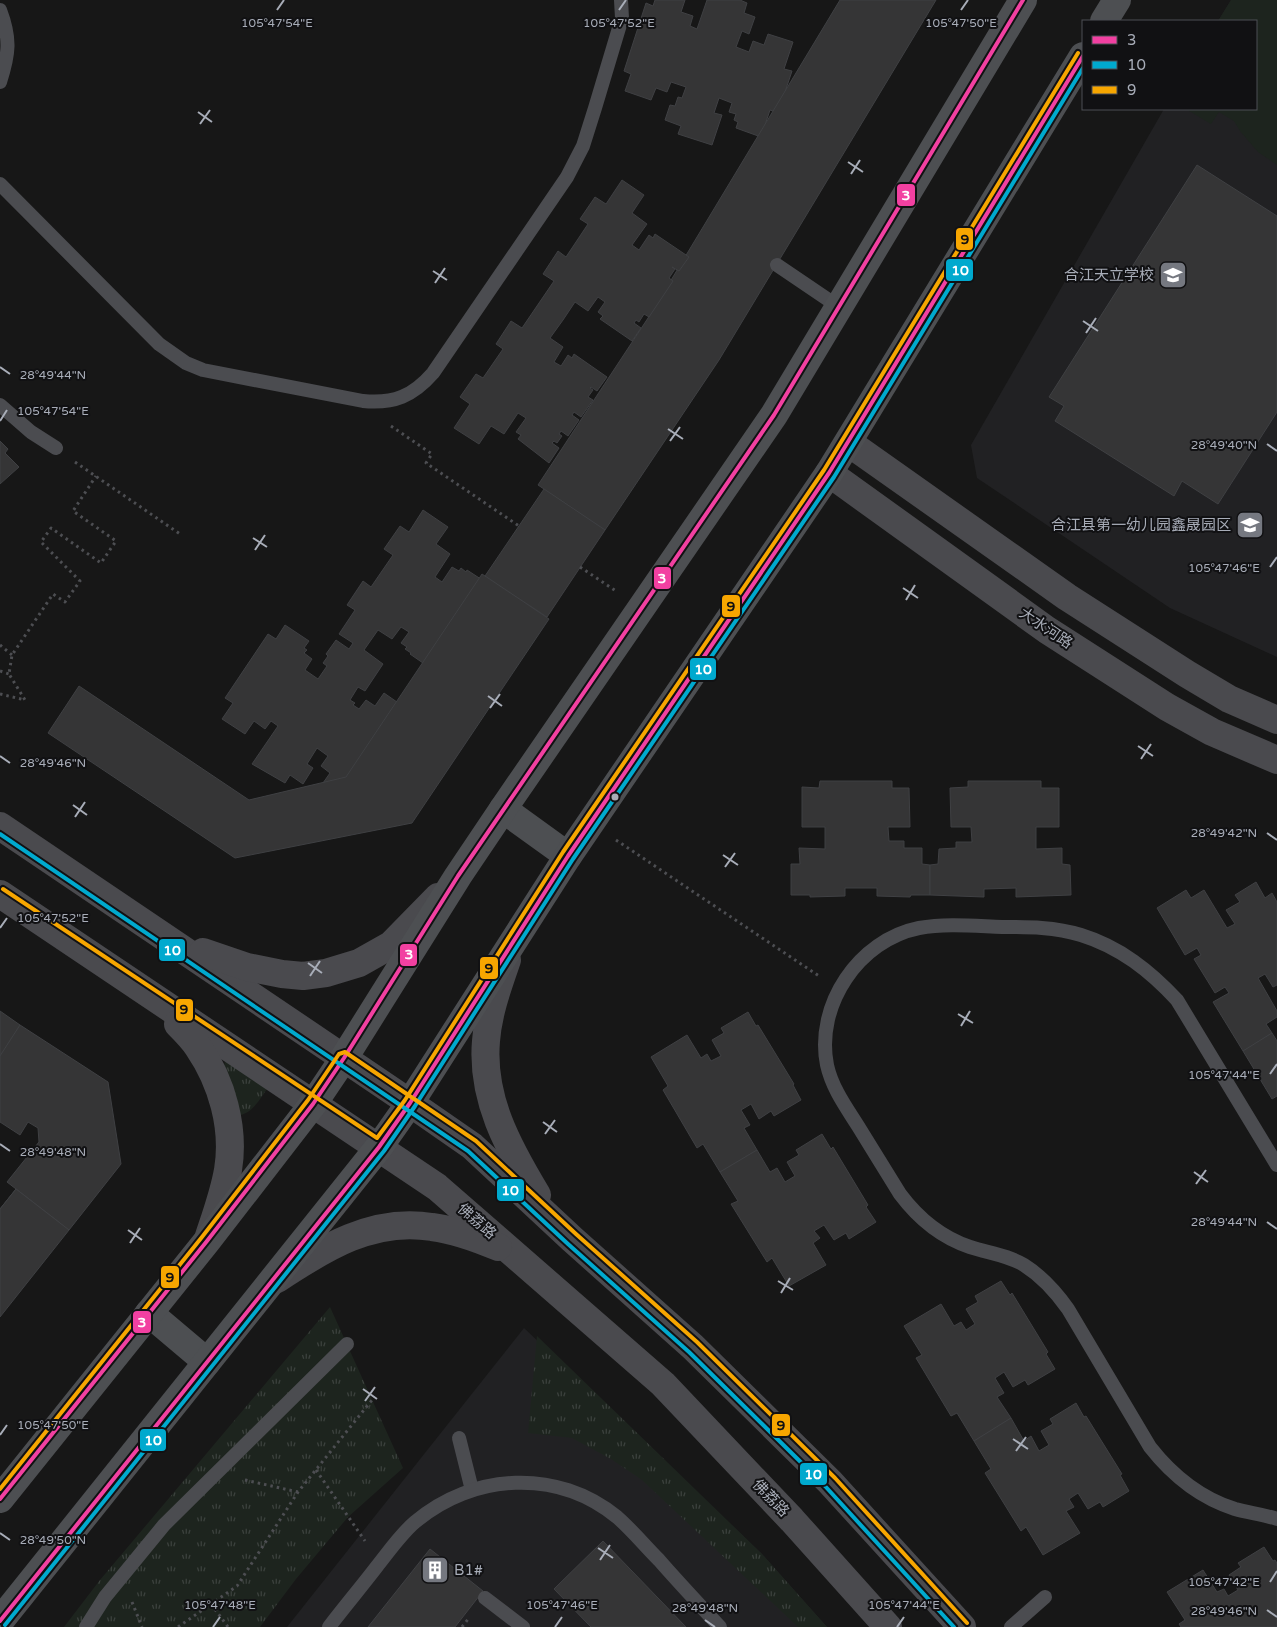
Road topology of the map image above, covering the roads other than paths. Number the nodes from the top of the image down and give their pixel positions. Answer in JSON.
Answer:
{"nodes":[{"id":1,"x":621,"y":0,"type":"edge"},
{"id":2,"x":1023,"y":0,"type":"edge"},
{"id":3,"x":1117,"y":0,"type":"edge"},
{"id":4,"x":0,"y":10,"type":"edge"},
{"id":5,"x":1105,"y":20,"type":"edge"},
{"id":6,"x":1082,"y":58,"type":"edge"},
{"id":7,"x":0,"y":82,"type":"edge"},
{"id":8,"x":0,"y":184,"type":"edge"},
{"id":9,"x":777,"y":265,"type":"dead end"},
{"id":10,"x":839,"y":307,"type":"junction"},
{"id":11,"x":0,"y":405,"type":"edge"},
{"id":12,"x":849,"y":443,"type":"junction"},
{"id":13,"x":56,"y":448,"type":"road end"},
{"id":14,"x":829,"y":473,"type":"junction"},
{"id":15,"x":1277,"y":720,"type":"edge"},
{"id":16,"x":1277,"y":760,"type":"edge"},
{"id":17,"x":503,"y":809,"type":"junction"},
{"id":18,"x":0,"y":826,"type":"edge"},
{"id":19,"x":568,"y":856,"type":"junction"},
{"id":20,"x":458,"y":876,"type":"junction"},
{"id":21,"x":0,"y":894,"type":"edge"},
{"id":22,"x":166,"y":938,"type":"junction"},
{"id":23,"x":514,"y":939,"type":"junction"},
{"id":24,"x":152,"y":996,"type":"junction"},
{"id":25,"x":344,"y":1058,"type":"junction"},
{"id":26,"x":410,"y":1103,"type":"junction"},
{"id":27,"x":314,"y":1104,"type":"junction"},
{"id":28,"x":379,"y":1147,"type":"junction"},
{"id":29,"x":1277,"y":1165,"type":"edge"},
{"id":30,"x":572,"y":1239,"type":"junction"},
{"id":31,"x":207,"y":1241,"type":"junction"},
{"id":32,"x":514,"y":1253,"type":"junction"},
{"id":33,"x":272,"y":1282,"type":"junction"},
{"id":34,"x":149,"y":1313,"type":"junction"},
{"id":35,"x":347,"y":1344,"type":"dead end"},
{"id":36,"x":207,"y":1362,"type":"junction"},
{"id":37,"x":459,"y":1438,"type":"dead end"},
{"id":38,"x":472,"y":1490,"type":"junction"},
{"id":39,"x":0,"y":1499,"type":"edge"},
{"id":40,"x":1277,"y":1519,"type":"edge"},
{"id":41,"x":1045,"y":1597,"type":"dead end"},
{"id":42,"x":485,"y":1598,"type":"dead end"},
{"id":43,"x":0,"y":1622,"type":"edge"},
{"id":44,"x":86,"y":1627,"type":"edge"},
{"id":45,"x":329,"y":1627,"type":"edge"},
{"id":46,"x":522,"y":1627,"type":"edge"},
{"id":47,"x":720,"y":1627,"type":"edge"},
{"id":48,"x":888,"y":1627,"type":"edge"},
{"id":49,"x":962,"y":1627,"type":"edge"},
{"id":50,"x":1011,"y":1627,"type":"edge"}],
"edges":[{"from":1,"to":8,"type":"lane"},
{"from":2,"to":10,"type":"main road"},
{"from":3,"to":5,"type":"main road"},
{"from":4,"to":7,"type":"lane"},
{"from":6,"to":12,"type":"main road"},
{"from":9,"to":10,"type":"lane"},
{"from":10,"to":17,"type":"main road"},
{"from":11,"to":13,"type":"lane"},
{"from":12,"to":14,"type":"main road"},
{"from":12,"to":15,"type":"main road"},
{"from":14,"to":16,"type":"main road","name":"大水河路"},
{"from":14,"to":19,"type":"main road"},
{"from":17,"to":19,"type":"main road"},
{"from":17,"to":20,"type":"main road"},
{"from":18,"to":22,"type":"main road"},
{"from":19,"to":23,"type":"main road"},
{"from":20,"to":22,"type":"main road"},
{"from":20,"to":25,"type":"main road"},
{"from":21,"to":24,"type":"main road","name":"佛荔路"},
{"from":22,"to":25,"type":"main road"},
{"from":23,"to":26,"type":"main road"},
{"from":23,"to":30,"type":"main road"},
{"from":24,"to":27,"type":"main road","name":"佛荔路"},
{"from":24,"to":31,"type":"main road"},
{"from":25,"to":26,"type":"main road"},
{"from":25,"to":27,"type":"main road"},
{"from":26,"to":28,"type":"main road"},
{"from":26,"to":30,"type":"main road"},
{"from":27,"to":28,"type":"main road","name":"佛荔路"},
{"from":27,"to":31,"type":"main road"},
{"from":28,"to":32,"type":"main road","name":"佛荔路"},
{"from":28,"to":33,"type":"main road"},
{"from":29,"to":40,"type":"lane"},
{"from":30,"to":49,"type":"main road"},
{"from":31,"to":34,"type":"main road"},
{"from":32,"to":33,"type":"main road"},
{"from":32,"to":48,"type":"main road","name":"佛荔路"},
{"from":33,"to":36,"type":"main road"},
{"from":34,"to":36,"type":"main road"},
{"from":34,"to":39,"type":"main road"},
{"from":35,"to":44,"type":"lane"},
{"from":36,"to":43,"type":"main road"},
{"from":37,"to":38,"type":"lane"},
{"from":38,"to":45,"type":"lane"},
{"from":38,"to":47,"type":"lane"},
{"from":41,"to":50,"type":"lane"},
{"from":42,"to":46,"type":"lane"}]}
